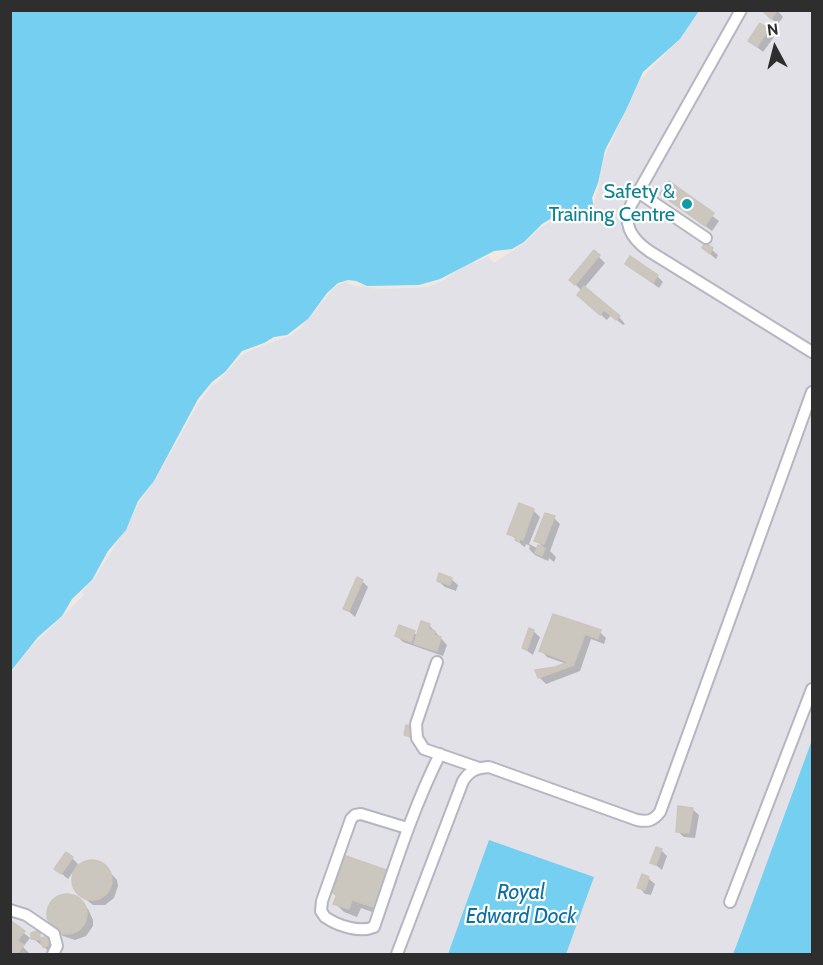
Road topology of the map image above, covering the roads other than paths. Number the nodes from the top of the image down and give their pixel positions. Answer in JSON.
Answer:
{"nodes":[{"id":1,"x":741,"y":10,"type":"edge"},
{"id":2,"x":638,"y":192,"type":"junction"},
{"id":3,"x":706,"y":237,"type":"dead end"},
{"id":4,"x":813,"y":352,"type":"edge"},
{"id":5,"x":813,"y":392,"type":"edge"},
{"id":6,"x":437,"y":662,"type":"dead end"},
{"id":7,"x":813,"y":689,"type":"edge"},
{"id":8,"x":440,"y":754,"type":"junction"},
{"id":9,"x":478,"y":768,"type":"junction"},
{"id":10,"x":407,"y":828,"type":"junction"},
{"id":11,"x":730,"y":902,"type":"dead end"},
{"id":12,"x":10,"y":910,"type":"edge"},
{"id":13,"x":53,"y":954,"type":"edge"},
{"id":14,"x":397,"y":954,"type":"edge"}],
"edges":[{"from":1,"to":2,"type":"lane"},
{"from":2,"to":3,"type":"lane"},
{"from":2,"to":4,"type":"lane"},
{"from":5,"to":9,"type":"lane"},
{"from":6,"to":8,"type":"lane"},
{"from":7,"to":11,"type":"lane"},
{"from":8,"to":9,"type":"lane"},
{"from":8,"to":10,"type":"lane"},
{"from":9,"to":14,"type":"lane"},
{"from":10,"to":10,"type":"lane"},
{"from":12,"to":13,"type":"lane"}]}
